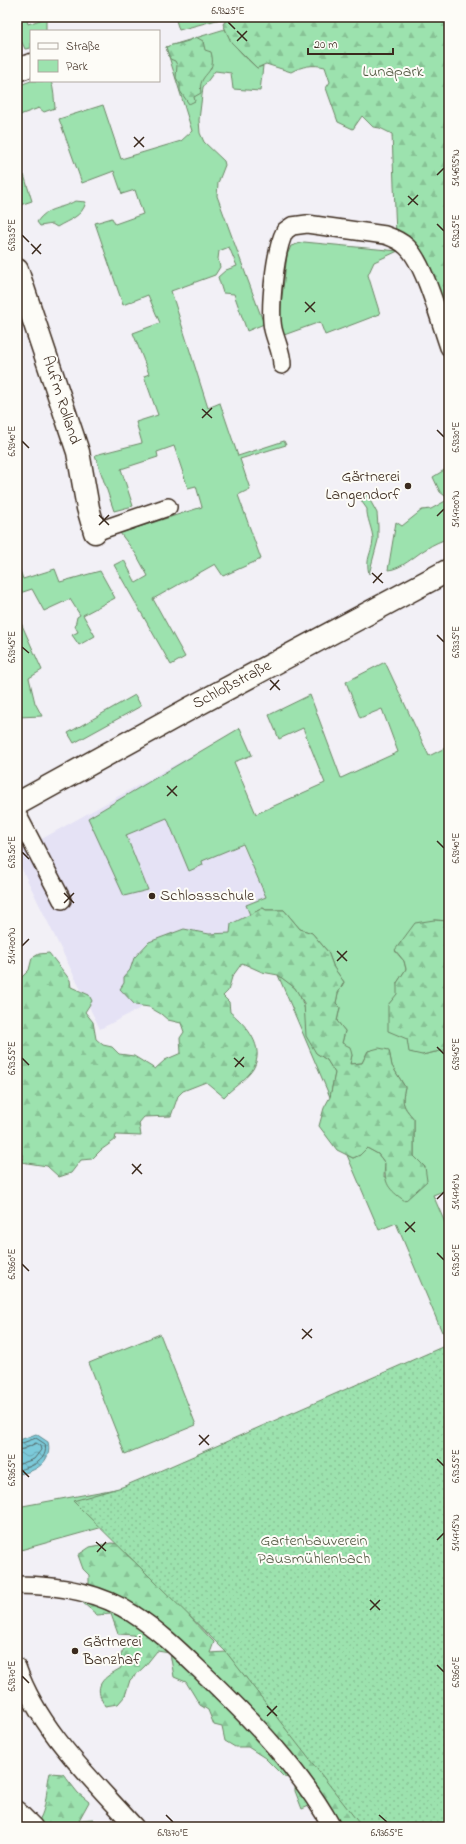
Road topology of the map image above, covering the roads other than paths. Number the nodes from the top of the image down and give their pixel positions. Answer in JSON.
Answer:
{"nodes":[{"id":1,"x":30,"y":65,"type":"edge"},
{"id":2,"x":17,"y":70,"type":"edge"},
{"id":3,"x":17,"y":270,"type":"edge"},
{"id":4,"x":449,"y":347,"type":"edge"},
{"id":5,"x":282,"y":365,"type":"dead end"},
{"id":6,"x":168,"y":507,"type":"dead end"},
{"id":7,"x":95,"y":532,"type":"joint"},
{"id":8,"x":449,"y":570,"type":"edge"},
{"id":9,"x":17,"y":804,"type":"edge"},
{"id":10,"x":17,"y":814,"type":"edge"},
{"id":11,"x":62,"y":900,"type":"dead end"},
{"id":12,"x":17,"y":1585,"type":"edge"},
{"id":13,"x":17,"y":1667,"type":"edge"},
{"id":14,"x":17,"y":1810,"type":"edge"},
{"id":15,"x":34,"y":1827,"type":"edge"},
{"id":16,"x":135,"y":1827,"type":"edge"},
{"id":17,"x":332,"y":1827,"type":"edge"}],
"edges":[{"from":1,"to":2,"type":"street"},
{"from":3,"to":7,"type":"street","name":"Auf'm Rolland"},
{"from":4,"to":5,"type":"lane"},
{"from":6,"to":7,"type":"lane"},
{"from":8,"to":9,"type":"street","name":"Schloßstraße"},
{"from":10,"to":11,"type":"lane"},
{"from":12,"to":17,"type":"lane"},
{"from":13,"to":16,"type":"lane"},
{"from":14,"to":15,"type":"lane"}]}
